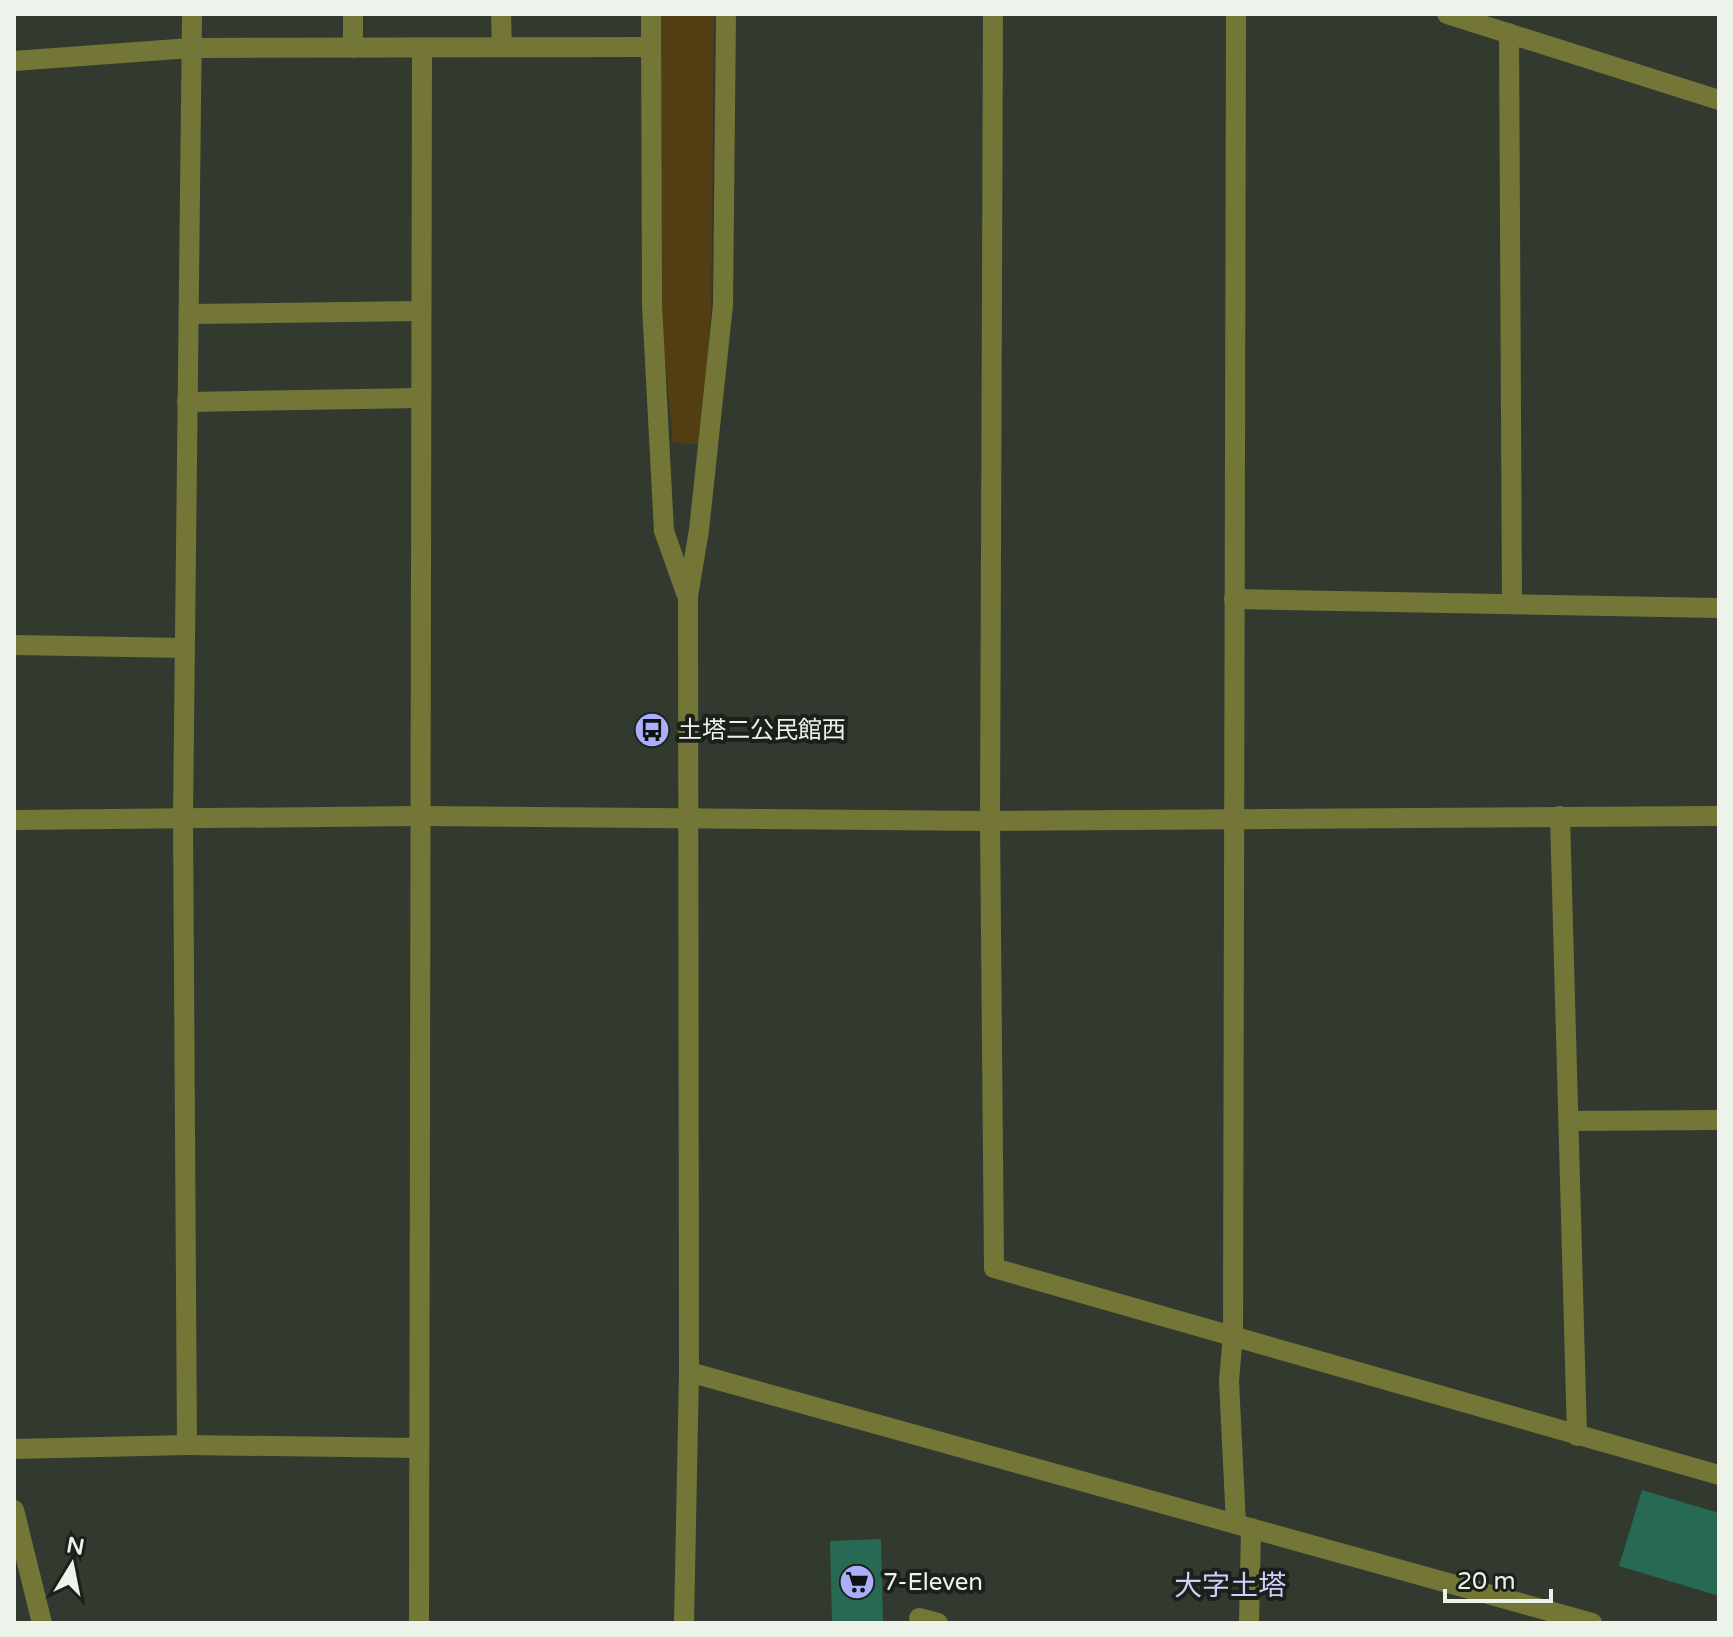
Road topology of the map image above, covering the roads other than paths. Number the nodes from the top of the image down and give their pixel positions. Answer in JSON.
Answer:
{"nodes":[{"id":1,"x":192,"y":14,"type":"edge"},
{"id":2,"x":353,"y":14,"type":"edge"},
{"id":3,"x":501,"y":14,"type":"edge"},
{"id":4,"x":651,"y":14,"type":"edge"},
{"id":5,"x":726,"y":14,"type":"edge"},
{"id":6,"x":993,"y":14,"type":"edge"},
{"id":7,"x":1236,"y":14,"type":"edge"},
{"id":8,"x":1447,"y":14,"type":"edge"},
{"id":9,"x":1509,"y":33,"type":"junction"},
{"id":10,"x":502,"y":47,"type":"junction"},
{"id":11,"x":651,"y":47,"type":"junction"},
{"id":12,"x":191,"y":48,"type":"junction"},
{"id":13,"x":353,"y":48,"type":"junction"},
{"id":14,"x":422,"y":48,"type":"junction"},
{"id":15,"x":14,"y":61,"type":"edge"},
{"id":16,"x":1719,"y":100,"type":"edge"},
{"id":17,"x":421,"y":311,"type":"junction"},
{"id":18,"x":189,"y":314,"type":"junction"},
{"id":19,"x":421,"y":398,"type":"junction"},
{"id":20,"x":187,"y":402,"type":"junction"},
{"id":21,"x":688,"y":596,"type":"junction"},
{"id":22,"x":1234,"y":599,"type":"junction"},
{"id":23,"x":1512,"y":603,"type":"junction"},
{"id":24,"x":1719,"y":608,"type":"edge"},
{"id":25,"x":14,"y":645,"type":"edge"},
{"id":26,"x":185,"y":648,"type":"junction"},
{"id":27,"x":420,"y":816,"type":"junction"},
{"id":28,"x":1560,"y":816,"type":"junction"},
{"id":29,"x":1719,"y":816,"type":"edge"},
{"id":30,"x":183,"y":817,"type":"junction"},
{"id":31,"x":1232,"y":818,"type":"junction"},
{"id":32,"x":688,"y":819,"type":"junction"},
{"id":33,"x":14,"y":820,"type":"edge"},
{"id":34,"x":990,"y":821,"type":"junction"},
{"id":35,"x":1719,"y":1120,"type":"edge"},
{"id":36,"x":1569,"y":1121,"type":"junction"},
{"id":37,"x":1233,"y":1334,"type":"junction"},
{"id":38,"x":689,"y":1372,"type":"junction"},
{"id":39,"x":1577,"y":1436,"type":"junction"},
{"id":40,"x":187,"y":1445,"type":"junction"},
{"id":41,"x":419,"y":1448,"type":"junction"},
{"id":42,"x":14,"y":1449,"type":"edge"},
{"id":43,"x":1719,"y":1475,"type":"edge"},
{"id":44,"x":14,"y":1510,"type":"edge"},
{"id":45,"x":1244,"y":1526,"type":"junction"},
{"id":46,"x":42,"y":1623,"type":"edge"},
{"id":47,"x":419,"y":1623,"type":"edge"},
{"id":48,"x":684,"y":1623,"type":"edge"},
{"id":49,"x":920,"y":1623,"type":"edge"},
{"id":50,"x":938,"y":1623,"type":"edge"},
{"id":51,"x":1249,"y":1623,"type":"edge"},
{"id":52,"x":1592,"y":1623,"type":"edge"}],
"edges":[{"from":1,"to":12,"type":"street"},
{"from":2,"to":13,"type":"street"},
{"from":3,"to":10,"type":"street"},
{"from":4,"to":11,"type":"street"},
{"from":5,"to":21,"type":"street"},
{"from":6,"to":34,"type":"street"},
{"from":7,"to":22,"type":"street"},
{"from":8,"to":9,"type":"street"},
{"from":9,"to":16,"type":"street"},
{"from":9,"to":23,"type":"street"},
{"from":10,"to":11,"type":"street"},
{"from":10,"to":14,"type":"street"},
{"from":11,"to":21,"type":"street"},
{"from":12,"to":13,"type":"street"},
{"from":12,"to":15,"type":"street"},
{"from":12,"to":18,"type":"street"},
{"from":13,"to":14,"type":"street"},
{"from":14,"to":17,"type":"street"},
{"from":17,"to":18,"type":"street"},
{"from":17,"to":19,"type":"street"},
{"from":18,"to":20,"type":"street"},
{"from":19,"to":20,"type":"street"},
{"from":19,"to":27,"type":"street"},
{"from":20,"to":26,"type":"street"},
{"from":21,"to":32,"type":"street"},
{"from":22,"to":23,"type":"street"},
{"from":22,"to":31,"type":"street"},
{"from":23,"to":24,"type":"street"},
{"from":25,"to":26,"type":"street"},
{"from":26,"to":30,"type":"street"},
{"from":27,"to":30,"type":"street"},
{"from":27,"to":32,"type":"street"},
{"from":27,"to":41,"type":"street"},
{"from":28,"to":29,"type":"street"},
{"from":28,"to":31,"type":"street"},
{"from":28,"to":36,"type":"street"},
{"from":30,"to":33,"type":"street"},
{"from":30,"to":40,"type":"street"},
{"from":31,"to":34,"type":"street"},
{"from":31,"to":37,"type":"street"},
{"from":32,"to":34,"type":"street"},
{"from":32,"to":38,"type":"street"},
{"from":34,"to":37,"type":"street"},
{"from":35,"to":36,"type":"street"},
{"from":36,"to":39,"type":"street"},
{"from":37,"to":39,"type":"street"},
{"from":37,"to":45,"type":"street"},
{"from":38,"to":45,"type":"street"},
{"from":38,"to":48,"type":"street"},
{"from":39,"to":43,"type":"street"},
{"from":40,"to":41,"type":"street"},
{"from":40,"to":42,"type":"street"},
{"from":41,"to":47,"type":"street"},
{"from":44,"to":46,"type":"street"},
{"from":45,"to":51,"type":"street"},
{"from":45,"to":52,"type":"street"},
{"from":49,"to":50,"type":"street"}]}
